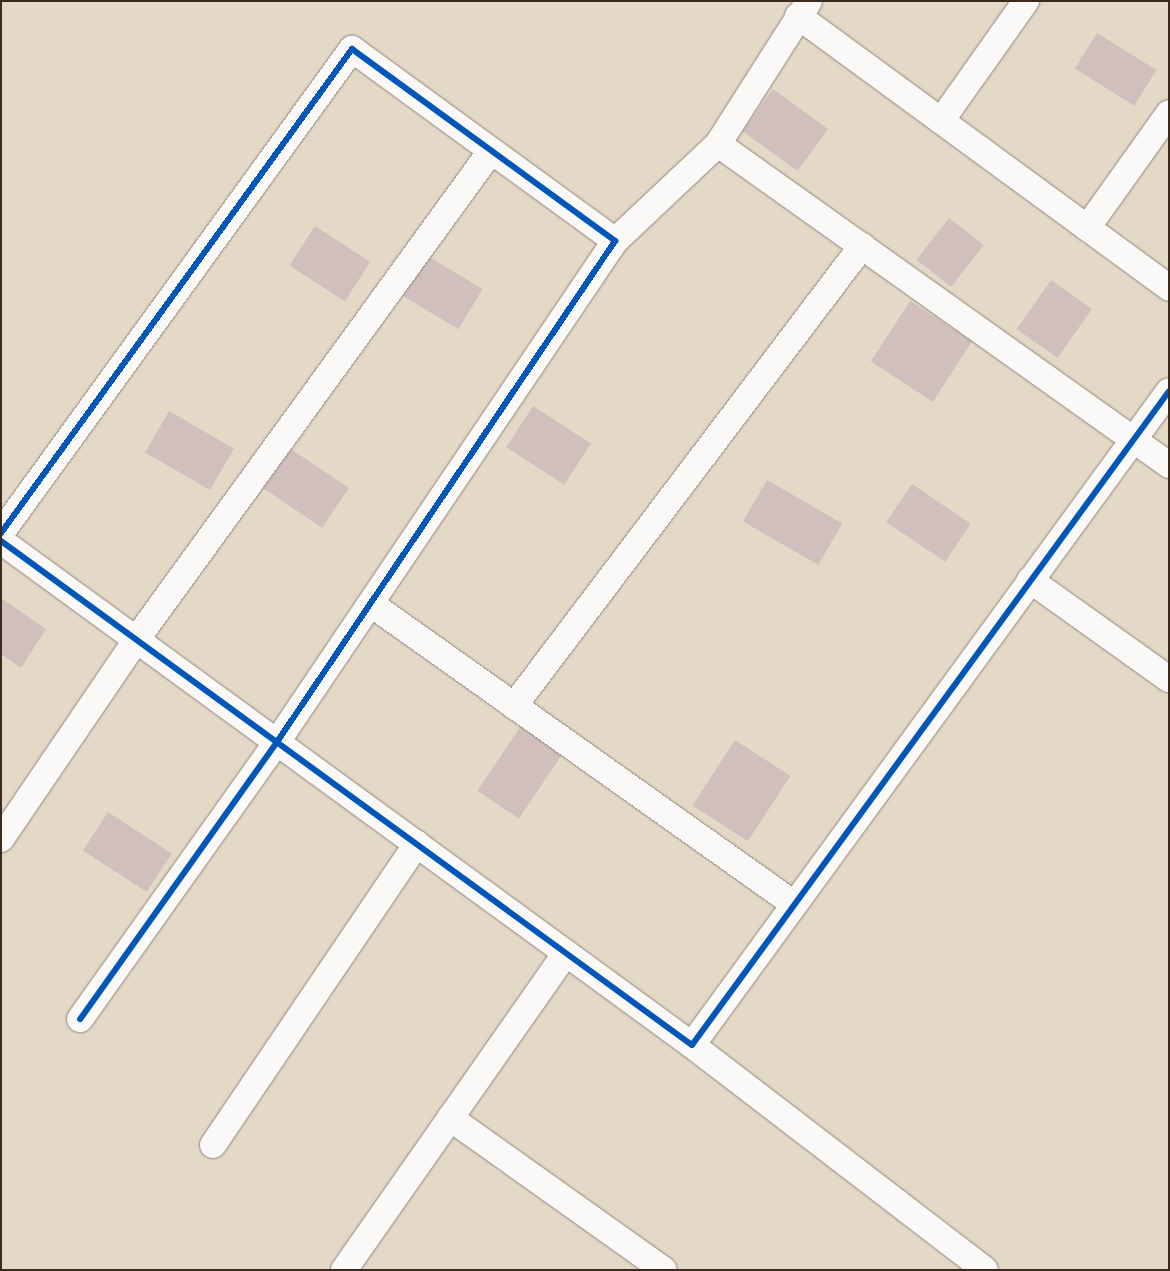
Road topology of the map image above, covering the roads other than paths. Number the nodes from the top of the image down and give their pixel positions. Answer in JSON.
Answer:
{"nodes":[{"id":1,"x":1026,"y":1,"type":"edge"},
{"id":2,"x":803,"y":9,"type":"edge"},
{"id":3,"x":1169,"y":113,"type":"edge"},
{"id":4,"x":941,"y":121,"type":"junction"},
{"id":5,"x":718,"y":144,"type":"junction"},
{"id":6,"x":491,"y":151,"type":"junction"},
{"id":7,"x":1087,"y":228,"type":"junction"},
{"id":8,"x":615,"y":242,"type":"junction"},
{"id":9,"x":862,"y":246,"type":"junction"},
{"id":10,"x":1169,"y":288,"type":"edge"},
{"id":11,"x":1169,"y":391,"type":"edge"},
{"id":12,"x":1133,"y":440,"type":"junction"},
{"id":13,"x":1169,"y":465,"type":"edge"},
{"id":14,"x":1,"y":533,"type":"edge"},
{"id":15,"x":1,"y":541,"type":"edge"},
{"id":16,"x":1030,"y":580,"type":"junction"},
{"id":17,"x":371,"y":604,"type":"junction"},
{"id":18,"x":136,"y":640,"type":"junction"},
{"id":19,"x":1169,"y":679,"type":"edge"},
{"id":20,"x":514,"y":706,"type":"junction"},
{"id":21,"x":277,"y":742,"type":"junction"},
{"id":22,"x":1,"y":839,"type":"edge"},
{"id":23,"x":417,"y":844,"type":"junction"},
{"id":24,"x":794,"y":904,"type":"junction"},
{"id":25,"x":566,"y":953,"type":"junction"},
{"id":26,"x":80,"y":1019,"type":"dead end"},
{"id":27,"x":692,"y":1045,"type":"junction"},
{"id":28,"x":450,"y":1118,"type":"junction"},
{"id":29,"x":213,"y":1145,"type":"dead end"},
{"id":30,"x":344,"y":1270,"type":"edge"},
{"id":31,"x":664,"y":1270,"type":"edge"},
{"id":32,"x":985,"y":1270,"type":"edge"}],
"edges":[{"from":1,"to":4,"type":"street"},
{"from":2,"to":4,"type":"street"},
{"from":2,"to":5,"type":"street"},
{"from":3,"to":7,"type":"street"},
{"from":4,"to":7,"type":"street"},
{"from":5,"to":8,"type":"street"},
{"from":5,"to":9,"type":"street"},
{"from":6,"to":8,"type":"street"},
{"from":6,"to":14,"type":"street"},
{"from":6,"to":18,"type":"street"},
{"from":7,"to":10,"type":"street"},
{"from":8,"to":17,"type":"street"},
{"from":9,"to":12,"type":"street"},
{"from":9,"to":20,"type":"street"},
{"from":11,"to":12,"type":"street"},
{"from":12,"to":13,"type":"street"},
{"from":12,"to":16,"type":"street"},
{"from":15,"to":18,"type":"street"},
{"from":16,"to":19,"type":"street"},
{"from":16,"to":24,"type":"street"},
{"from":17,"to":20,"type":"street"},
{"from":17,"to":21,"type":"street"},
{"from":18,"to":21,"type":"street"},
{"from":18,"to":22,"type":"street"},
{"from":20,"to":24,"type":"street"},
{"from":21,"to":23,"type":"street"},
{"from":21,"to":26,"type":"street"},
{"from":23,"to":25,"type":"street"},
{"from":23,"to":29,"type":"street"},
{"from":24,"to":27,"type":"street"},
{"from":25,"to":27,"type":"street"},
{"from":25,"to":28,"type":"street"},
{"from":27,"to":32,"type":"street"},
{"from":28,"to":30,"type":"street"},
{"from":28,"to":31,"type":"street"}]}
